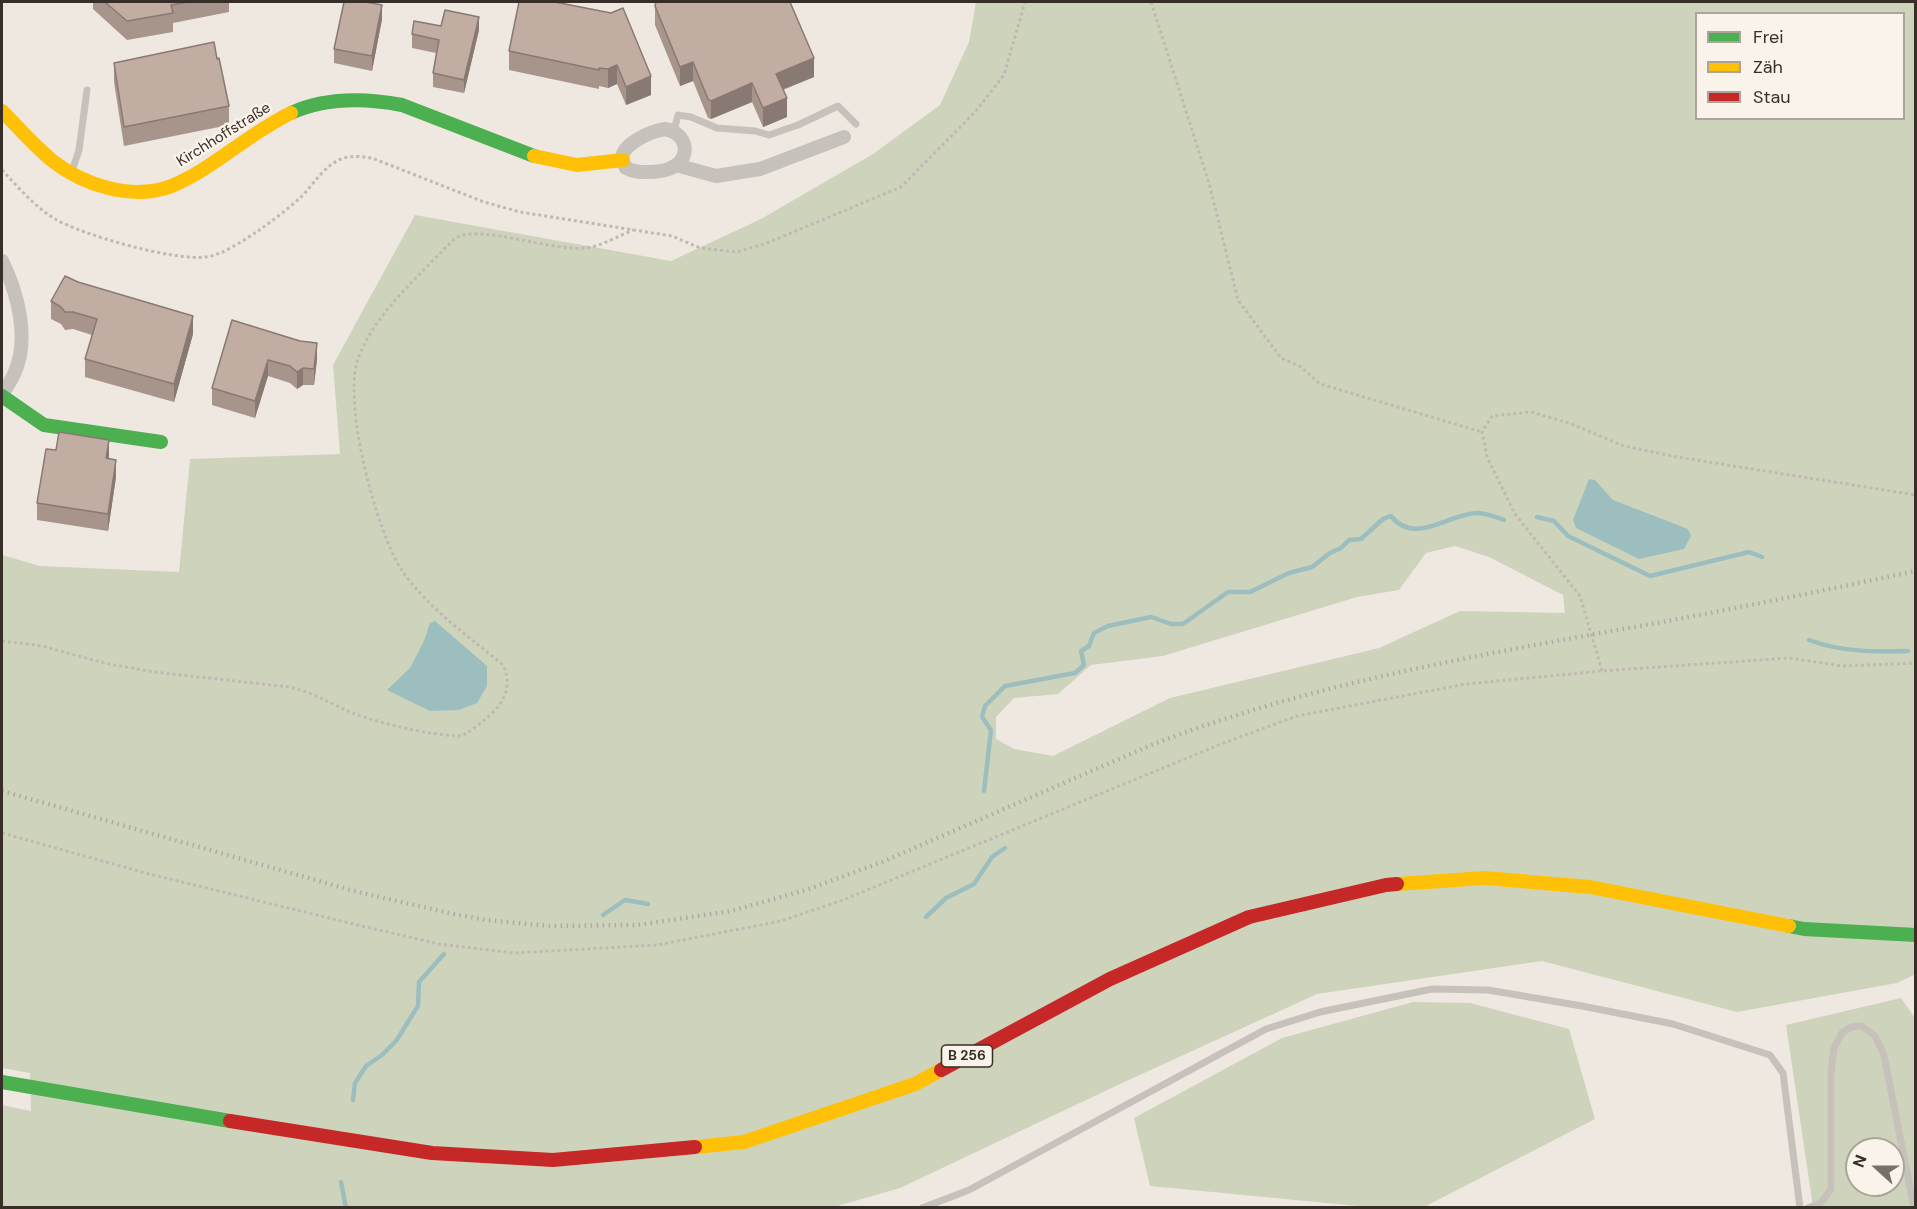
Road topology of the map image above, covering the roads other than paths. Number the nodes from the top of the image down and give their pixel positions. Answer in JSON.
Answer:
{"nodes":[{"id":1,"x":87,"y":90,"type":"dead end"},
{"id":2,"x":2,"y":111,"type":"edge"},
{"id":3,"x":856,"y":124,"type":"dead end"},
{"id":4,"x":674,"y":130,"type":"junction"},
{"id":5,"x":844,"y":137,"type":"dead end"},
{"id":6,"x":623,"y":160,"type":"junction"},
{"id":7,"x":676,"y":165,"type":"junction"},
{"id":8,"x":72,"y":174,"type":"junction"},
{"id":9,"x":2,"y":261,"type":"edge"},
{"id":10,"x":2,"y":395,"type":"edge"},
{"id":11,"x":161,"y":442,"type":"dead end"},
{"id":12,"x":1916,"y":935,"type":"edge"},
{"id":13,"x":2,"y":1082,"type":"edge"},
{"id":14,"x":922,"y":1208,"type":"edge"},
{"id":15,"x":1800,"y":1208,"type":"edge"},
{"id":16,"x":1808,"y":1208,"type":"edge"},
{"id":17,"x":1914,"y":1208,"type":"edge"}],
"edges":[{"from":1,"to":8,"type":"lane"},
{"from":2,"to":8,"type":"main road","name":"Kirchhoffstraße"},
{"from":3,"to":4,"type":"lane"},
{"from":4,"to":6,"type":"street"},
{"from":4,"to":7,"type":"street"},
{"from":5,"to":7,"type":"street"},
{"from":6,"to":7,"type":"street"},
{"from":6,"to":8,"type":"main road","name":"Kirchhoffstraße"},
{"from":9,"to":10,"type":"street"},
{"from":10,"to":11,"type":"main road"},
{"from":12,"to":13,"type":"main road","number":"B 256"},
{"from":14,"to":15,"type":"lane"},
{"from":16,"to":17,"type":"lane"}]}
